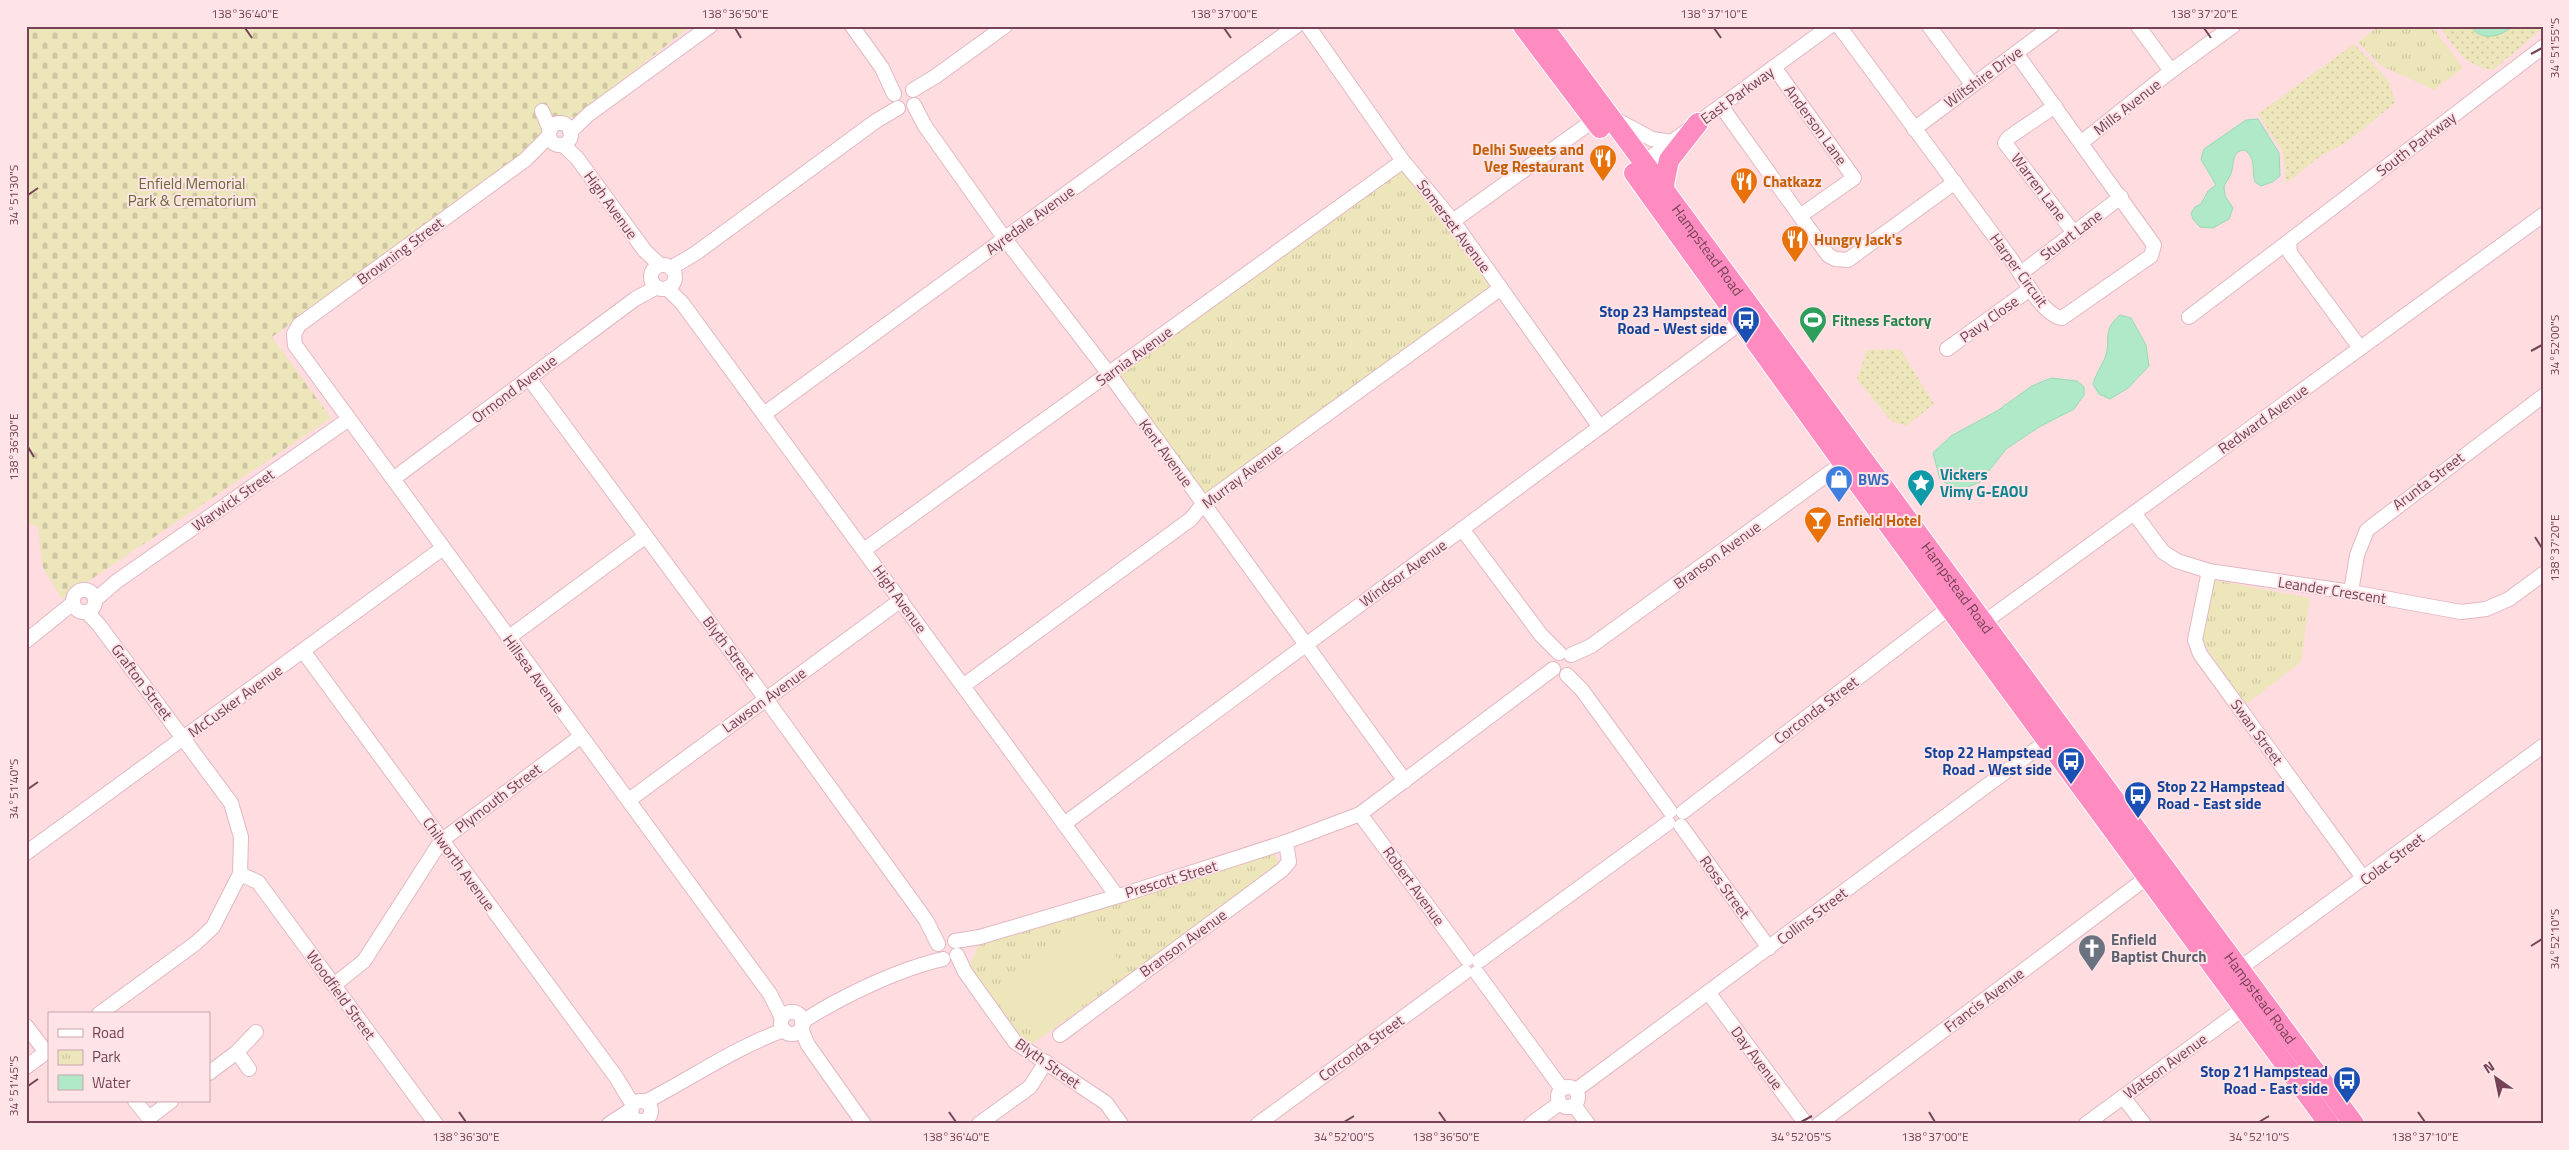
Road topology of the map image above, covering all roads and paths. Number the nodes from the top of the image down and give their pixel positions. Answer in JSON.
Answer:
{"nodes":[{"id":1,"x":710,"y":26,"type":"edge"},
{"id":2,"x":852,"y":26,"type":"edge"},
{"id":3,"x":1005,"y":26,"type":"edge"},
{"id":4,"x":1296,"y":26,"type":"edge"},
{"id":5,"x":1308,"y":26,"type":"edge"},
{"id":6,"x":1523,"y":26,"type":"edge"},
{"id":7,"x":1543,"y":26,"type":"edge"},
{"id":8,"x":1830,"y":26,"type":"edge"},
{"id":9,"x":1839,"y":26,"type":"edge"},
{"id":10,"x":2052,"y":26,"type":"edge"},
{"id":11,"x":2138,"y":26,"type":"edge"},
{"id":12,"x":2233,"y":26,"type":"edge"},
{"id":13,"x":1934,"y":28,"type":"edge"},
{"id":14,"x":2543,"y":47,"type":"edge"},
{"id":15,"x":2016,"y":53,"type":"junction"},
{"id":16,"x":1774,"y":67,"type":"junction"},
{"id":17,"x":2171,"y":71,"type":"junction"},
{"id":18,"x":1972,"y":84,"type":"junction"},
{"id":19,"x":905,"y":99,"type":"junction"},
{"id":20,"x":1721,"y":106,"type":"junction"},
{"id":21,"x":2055,"y":106,"type":"junction"},
{"id":22,"x":1603,"y":116,"type":"junction"},
{"id":23,"x":1698,"y":123,"type":"junction"},
{"id":24,"x":1914,"y":129,"type":"junction"},
{"id":25,"x":560,"y":134,"type":"junction"},
{"id":26,"x":1672,"y":142,"type":"junction"},
{"id":27,"x":2082,"y":142,"type":"junction"},
{"id":28,"x":1403,"y":161,"type":"junction"},
{"id":29,"x":1644,"y":163,"type":"junction"},
{"id":30,"x":1955,"y":182,"type":"junction"},
{"id":31,"x":1658,"y":195,"type":"junction"},
{"id":32,"x":2121,"y":197,"type":"junction"},
{"id":33,"x":2543,"y":215,"type":"edge"},
{"id":34,"x":1800,"y":216,"type":"junction"},
{"id":35,"x":1453,"y":221,"type":"junction"},
{"id":36,"x":2074,"y":234,"type":"junction"},
{"id":37,"x":1005,"y":239,"type":"junction"},
{"id":38,"x":2289,"y":241,"type":"junction"},
{"id":39,"x":2021,"y":273,"type":"junction"},
{"id":40,"x":663,"y":277,"type":"junction"},
{"id":41,"x":1501,"y":288,"type":"junction"},
{"id":42,"x":2030,"y":289,"type":"junction"},
{"id":43,"x":2189,"y":317,"type":"dead end"},
{"id":44,"x":1743,"y":321,"type":"junction"},
{"id":45,"x":2360,"y":348,"type":"junction"},
{"id":46,"x":1947,"y":349,"type":"dead end"},
{"id":47,"x":300,"y":352,"type":"joint"},
{"id":48,"x":1109,"y":374,"type":"junction"},
{"id":49,"x":529,"y":378,"type":"junction"},
{"id":50,"x":2543,"y":396,"type":"edge"},
{"id":51,"x":764,"y":414,"type":"junction"},
{"id":52,"x":349,"y":419,"type":"junction"},
{"id":53,"x":1599,"y":426,"type":"junction"},
{"id":54,"x":1851,"y":458,"type":"junction"},
{"id":55,"x":393,"y":480,"type":"junction"},
{"id":56,"x":1203,"y":504,"type":"junction"},
{"id":57,"x":2134,"y":513,"type":"junction"},
{"id":58,"x":1462,"y":529,"type":"junction"},
{"id":59,"x":646,"y":536,"type":"junction"},
{"id":60,"x":443,"y":548,"type":"junction"},
{"id":61,"x":864,"y":550,"type":"junction"},
{"id":62,"x":2209,"y":571,"type":"junction"},
{"id":63,"x":2543,"y":574,"type":"edge"},
{"id":64,"x":2351,"y":592,"type":"junction"},
{"id":65,"x":901,"y":600,"type":"junction"},
{"id":66,"x":1957,"y":602,"type":"junction"},
{"id":67,"x":86,"y":604,"type":"junction"},
{"id":68,"x":1976,"y":628,"type":"junction"},
{"id":69,"x":508,"y":638,"type":"junction"},
{"id":70,"x":26,"y":641,"type":"edge"},
{"id":71,"x":1305,"y":645,"type":"junction"},
{"id":72,"x":303,"y":651,"type":"junction"},
{"id":73,"x":1564,"y":665,"type":"junction"},
{"id":74,"x":963,"y":686,"type":"junction"},
{"id":75,"x":766,"y":698,"type":"junction"},
{"id":76,"x":2054,"y":735,"type":"junction"},
{"id":77,"x":580,"y":737,"type":"junction"},
{"id":78,"x":184,"y":739,"type":"junction"},
{"id":79,"x":2543,"y":746,"type":"edge"},
{"id":80,"x":1405,"y":781,"type":"junction"},
{"id":81,"x":629,"y":800,"type":"junction"},
{"id":82,"x":1360,"y":814,"type":"junction"},
{"id":83,"x":1675,"y":818,"type":"junction"},
{"id":84,"x":1064,"y":824,"type":"junction"},
{"id":85,"x":441,"y":841,"type":"junction"},
{"id":86,"x":1286,"y":842,"type":"junction"},
{"id":87,"x":26,"y":853,"type":"edge"},
{"id":88,"x":2157,"y":871,"type":"junction"},
{"id":89,"x":240,"y":874,"type":"junction"},
{"id":90,"x":2364,"y":879,"type":"junction"},
{"id":91,"x":1116,"y":896,"type":"junction"},
{"id":92,"x":1769,"y":948,"type":"junction"},
{"id":93,"x":948,"y":949,"type":"junction"},
{"id":94,"x":1472,"y":966,"type":"junction"},
{"id":95,"x":2231,"y":974,"type":"junction"},
{"id":96,"x":334,"y":985,"type":"junction"},
{"id":97,"x":1708,"y":992,"type":"junction"},
{"id":98,"x":2251,"y":1002,"type":"junction"},
{"id":99,"x":102,"y":1012,"type":"edge"},
{"id":100,"x":792,"y":1023,"type":"junction"},
{"id":101,"x":26,"y":1026,"type":"edge"},
{"id":102,"x":256,"y":1032,"type":"dead end"},
{"id":103,"x":1060,"y":1035,"type":"dead end"},
{"id":104,"x":47,"y":1051,"type":"edge"},
{"id":105,"x":237,"y":1052,"type":"junction"},
{"id":106,"x":1046,"y":1062,"type":"junction"},
{"id":107,"x":26,"y":1067,"type":"edge"},
{"id":108,"x":249,"y":1069,"type":"dead end"},
{"id":109,"x":210,"y":1072,"type":"edge"},
{"id":110,"x":1566,"y":1094,"type":"junction"},
{"id":111,"x":2123,"y":1097,"type":"junction"},
{"id":112,"x":136,"y":1102,"type":"edge"},
{"id":113,"x":170,"y":1102,"type":"edge"},
{"id":114,"x":643,"y":1113,"type":"edge"},
{"id":115,"x":149,"y":1121,"type":"edge"},
{"id":116,"x":436,"y":1124,"type":"edge"},
{"id":117,"x":609,"y":1124,"type":"edge"},
{"id":118,"x":864,"y":1124,"type":"edge"},
{"id":119,"x":979,"y":1124,"type":"edge"},
{"id":120,"x":1121,"y":1124,"type":"edge"},
{"id":121,"x":1258,"y":1124,"type":"edge"},
{"id":122,"x":1532,"y":1124,"type":"edge"},
{"id":123,"x":1588,"y":1124,"type":"edge"},
{"id":124,"x":1806,"y":1124,"type":"edge"},
{"id":125,"x":1819,"y":1124,"type":"edge"},
{"id":126,"x":2086,"y":1124,"type":"edge"},
{"id":127,"x":2144,"y":1124,"type":"edge"},
{"id":128,"x":2329,"y":1124,"type":"edge"},
{"id":129,"x":2354,"y":1124,"type":"edge"}],
"edges":[{"from":1,"to":25,"type":"street","name":"Browning Street"},
{"from":2,"to":19,"type":"street","name":"Kent Avenue"},
{"from":3,"to":19,"type":"street","name":"Ormond Avenue"},
{"from":4,"to":37,"type":"street","name":"Ayredale Avenue"},
{"from":5,"to":28,"type":"street","name":"Somerset Avenue"},
{"from":6,"to":22,"type":"highway","name":"Hampstead Road"},
{"from":7,"to":22,"type":"highway","name":"Hampstead Road"},
{"from":8,"to":16,"type":"street","name":"East Parkway"},
{"from":9,"to":24,"type":"street","name":"Harper Circuit"},
{"from":10,"to":15,"type":"street","name":"Wiltshire Drive"},
{"from":11,"to":17,"type":"street"},
{"from":12,"to":17,"type":"street","name":"Mills Avenue"},
{"from":13,"to":18,"type":"street"},
{"from":14,"to":38,"type":"street","name":"South Parkway"},
{"from":15,"to":18,"type":"street","name":"Wiltshire Drive"},
{"from":15,"to":21,"type":"street","name":"Harper Circuit"},
{"from":16,"to":20,"type":"street","name":"East Parkway"},
{"from":16,"to":34,"type":"street","name":"Anderson Lane"},
{"from":17,"to":27,"type":"street","name":"Mills Avenue"},
{"from":18,"to":24,"type":"street","name":"Wiltshire Drive"},
{"from":19,"to":37,"type":"street","name":"Kent Avenue"},
{"from":19,"to":40,"type":"street","name":"Ormond Avenue"},
{"from":20,"to":23,"type":"street","name":"East Parkway"},
{"from":20,"to":34,"type":"street"},
{"from":21,"to":27,"type":"street","name":"Harper Circuit"},
{"from":21,"to":36,"type":"street","name":"Warren Lane"},
{"from":22,"to":26,"type":"street"},
{"from":22,"to":29,"type":"highway","name":"Hampstead Road"},
{"from":22,"to":31,"type":"highway","name":"Hampstead Road"},
{"from":22,"to":35,"type":"street"},
{"from":23,"to":26,"type":"street","name":"East Parkway"},
{"from":23,"to":31,"type":"highway"},
{"from":24,"to":30,"type":"street","name":"Harper Circuit"},
{"from":25,"to":40,"type":"street","name":"High Avenue"},
{"from":25,"to":47,"type":"street","name":"Browning Street"},
{"from":26,"to":29,"type":"street","name":"East Parkway"},
{"from":27,"to":32,"type":"street","name":"Harper Circuit"},
{"from":28,"to":35,"type":"street","name":"Somerset Avenue"},
{"from":28,"to":48,"type":"street","name":"Sarnia Avenue"},
{"from":29,"to":31,"type":"highway","name":"Hampstead Road"},
{"from":30,"to":34,"type":"street"},
{"from":30,"to":39,"type":"street","name":"Harper Circuit"},
{"from":31,"to":44,"type":"highway","name":"Hampstead Road"},
{"from":31,"to":54,"type":"highway","name":"Hampstead Road"},
{"from":32,"to":36,"type":"street","name":"Stuart Lane"},
{"from":32,"to":42,"type":"street","name":"Harper Circuit"},
{"from":33,"to":45,"type":"street","name":"Redward Avenue"},
{"from":35,"to":41,"type":"street","name":"Somerset Avenue"},
{"from":36,"to":39,"type":"street","name":"Stuart Lane"},
{"from":37,"to":48,"type":"street","name":"Kent Avenue"},
{"from":37,"to":51,"type":"street","name":"Ayredale Avenue"},
{"from":38,"to":43,"type":"street","name":"South Parkway"},
{"from":38,"to":45,"type":"street"},
{"from":39,"to":42,"type":"street","name":"Harper Circuit"},
{"from":40,"to":49,"type":"street","name":"Ormond Avenue"},
{"from":40,"to":51,"type":"street","name":"High Avenue"},
{"from":41,"to":53,"type":"street","name":"Somerset Avenue"},
{"from":41,"to":56,"type":"street","name":"Murray Avenue"},
{"from":42,"to":46,"type":"street","name":"Pavy Close"},
{"from":44,"to":53,"type":"street","name":"Windsor Avenue"},
{"from":44,"to":54,"type":"highway","name":"Hampstead Road"},
{"from":45,"to":57,"type":"street","name":"Redward Avenue"},
{"from":47,"to":52,"type":"street","name":"Hillsea Avenue"},
{"from":48,"to":56,"type":"street","name":"Kent Avenue"},
{"from":48,"to":61,"type":"street","name":"Sarnia Avenue"},
{"from":49,"to":55,"type":"street","name":"Ormond Avenue"},
{"from":49,"to":59,"type":"street","name":"Blyth Street"},
{"from":50,"to":64,"type":"street","name":"Arunta Street"},
{"from":51,"to":61,"type":"street","name":"High Avenue"},
{"from":52,"to":55,"type":"street","name":"Hillsea Avenue"},
{"from":52,"to":67,"type":"street","name":"Warwick Street"},
{"from":53,"to":58,"type":"street","name":"Windsor Avenue"},
{"from":54,"to":66,"type":"highway","name":"Hampstead Road"},
{"from":54,"to":73,"type":"street","name":"Branson Avenue"},
{"from":55,"to":60,"type":"street","name":"Hillsea Avenue"},
{"from":56,"to":71,"type":"street","name":"Kent Avenue"},
{"from":56,"to":74,"type":"street","name":"Murray Avenue"},
{"from":57,"to":62,"type":"street","name":"Leander Crescent"},
{"from":57,"to":68,"type":"street","name":"Redward Avenue"},
{"from":58,"to":71,"type":"street","name":"Windsor Avenue"},
{"from":58,"to":73,"type":"street","name":"Ross Street"},
{"from":59,"to":69,"type":"street"},
{"from":59,"to":75,"type":"street","name":"Blyth Street"},
{"from":60,"to":69,"type":"street","name":"Hillsea Avenue"},
{"from":60,"to":72,"type":"street","name":"McCusker Avenue"},
{"from":61,"to":65,"type":"street","name":"High Avenue"},
{"from":62,"to":64,"type":"street","name":"Leander Crescent"},
{"from":62,"to":90,"type":"street","name":"Swan Street"},
{"from":63,"to":64,"type":"street","name":"Leander Crescent"},
{"from":65,"to":74,"type":"street","name":"High Avenue"},
{"from":65,"to":75,"type":"street","name":"Lawson Avenue"},
{"from":66,"to":68,"type":"highway","name":"Hampstead Road"},
{"from":66,"to":83,"type":"street","name":"Corconda Street"},
{"from":67,"to":70,"type":"street","name":"Warwick Street"},
{"from":67,"to":78,"type":"street","name":"Grafton Street"},
{"from":68,"to":76,"type":"highway","name":"Hampstead Road"},
{"from":69,"to":77,"type":"street","name":"Hillsea Avenue"},
{"from":71,"to":80,"type":"street","name":"Kent Avenue"},
{"from":71,"to":84,"type":"street","name":"Windsor Avenue"},
{"from":72,"to":78,"type":"street","name":"McCusker Avenue"},
{"from":72,"to":85,"type":"street","name":"Chilworth Avenue"},
{"from":73,"to":80,"type":"street","name":"Branson Avenue"},
{"from":73,"to":83,"type":"street","name":"Ross Street"},
{"from":74,"to":84,"type":"street","name":"High Avenue"},
{"from":75,"to":81,"type":"street","name":"Lawson Avenue"},
{"from":75,"to":93,"type":"street","name":"Blyth Street"},
{"from":76,"to":88,"type":"highway","name":"Hampstead Road"},
{"from":76,"to":92,"type":"street","name":"Collins Street"},
{"from":77,"to":81,"type":"street","name":"Hillsea Avenue"},
{"from":77,"to":85,"type":"street","name":"Plymouth Street"},
{"from":78,"to":87,"type":"street","name":"McCusker Avenue"},
{"from":78,"to":89,"type":"street","name":"Grafton Street"},
{"from":79,"to":90,"type":"street","name":"Colac Street"},
{"from":80,"to":82,"type":"street","name":"Branson Avenue"},
{"from":81,"to":100,"type":"street","name":"Hillsea Avenue"},
{"from":82,"to":86,"type":"street","name":"Prescott Street"},
{"from":82,"to":94,"type":"street","name":"Robert Avenue"},
{"from":83,"to":92,"type":"street","name":"Ross Street"},
{"from":83,"to":94,"type":"street","name":"Corconda Street"},
{"from":84,"to":91,"type":"street","name":"High Avenue"},
{"from":85,"to":96,"type":"street","name":"Plymouth Street"},
{"from":85,"to":114,"type":"street","name":"Chilworth Avenue"},
{"from":86,"to":91,"type":"street","name":"Prescott Street"},
{"from":86,"to":103,"type":"street","name":"Branson Avenue"},
{"from":88,"to":95,"type":"highway","name":"Hampstead Road"},
{"from":88,"to":125,"type":"street","name":"Francis Avenue"},
{"from":89,"to":96,"type":"street","name":"Woodfield Street"},
{"from":89,"to":99,"type":"street"},
{"from":90,"to":95,"type":"street","name":"Colac Street"},
{"from":91,"to":93,"type":"street","name":"Prescott Street"},
{"from":92,"to":97,"type":"street","name":"Collins Street"},
{"from":93,"to":100,"type":"street","name":"Prescott Street"},
{"from":93,"to":106,"type":"street","name":"Blyth Street"},
{"from":94,"to":110,"type":"street","name":"Robert Avenue"},
{"from":94,"to":121,"type":"street","name":"Corconda Street"},
{"from":95,"to":98,"type":"highway","name":"Hampstead Road"},
{"from":96,"to":116,"type":"street","name":"Woodfield Street"},
{"from":97,"to":110,"type":"street","name":"Collins Street"},
{"from":97,"to":124,"type":"street","name":"Day Avenue"},
{"from":98,"to":111,"type":"street","name":"Watson Avenue"},
{"from":98,"to":128,"type":"highway","name":"Hampstead Road"},
{"from":98,"to":129,"type":"highway","name":"Hampstead Road"},
{"from":100,"to":114,"type":"street","name":"Prescott Street"},
{"from":100,"to":118,"type":"street","name":"Hillsea Avenue"},
{"from":101,"to":104,"type":"street"},
{"from":102,"to":105,"type":"street"},
{"from":104,"to":107,"type":"street"},
{"from":105,"to":108,"type":"street"},
{"from":105,"to":109,"type":"street"},
{"from":106,"to":119,"type":"street"},
{"from":106,"to":120,"type":"street","name":"Blyth Street"},
{"from":110,"to":122,"type":"street","name":"Collins Street"},
{"from":110,"to":123,"type":"street"},
{"from":111,"to":126,"type":"street","name":"Watson Avenue"},
{"from":111,"to":127,"type":"street"},
{"from":112,"to":115,"type":"street"},
{"from":113,"to":115,"type":"street"},
{"from":114,"to":117,"type":"street","name":"Prescott Street"}]}
